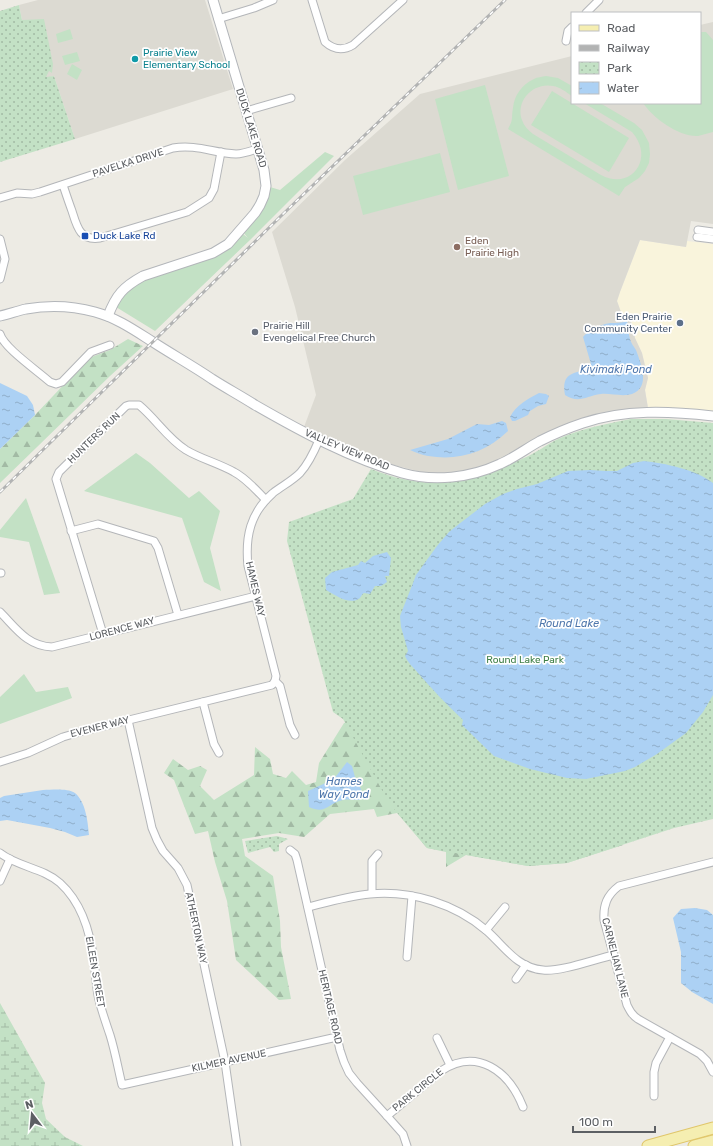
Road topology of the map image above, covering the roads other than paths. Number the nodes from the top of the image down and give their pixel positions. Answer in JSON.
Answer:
{"nodes":[{"id":1,"x":213,"y":0,"type":"edge"},
{"id":2,"x":273,"y":0,"type":"edge"},
{"id":3,"x":312,"y":0,"type":"edge"},
{"id":4,"x":403,"y":0,"type":"edge"},
{"id":5,"x":599,"y":0,"type":"edge"},
{"id":6,"x":587,"y":12,"type":"edge"},
{"id":7,"x":218,"y":19,"type":"junction"},
{"id":8,"x":571,"y":28,"type":"edge"},
{"id":9,"x":566,"y":42,"type":"dead end"},
{"id":10,"x":291,"y":98,"type":"dead end"},
{"id":11,"x":246,"y":111,"type":"junction"},
{"id":12,"x":257,"y":149,"type":"junction"},
{"id":13,"x":221,"y":152,"type":"junction"},
{"id":14,"x":63,"y":185,"type":"junction"},
{"id":15,"x":0,"y":198,"type":"edge"},
{"id":16,"x":713,"y":232,"type":"edge"},
{"id":17,"x":713,"y":239,"type":"edge"},
{"id":18,"x":0,"y":240,"type":"edge"},
{"id":19,"x":0,"y":280,"type":"edge"},
{"id":20,"x":0,"y":316,"type":"edge"},
{"id":21,"x":108,"y":316,"type":"junction"},
{"id":22,"x":0,"y":334,"type":"edge"},
{"id":23,"x":110,"y":345,"type":"dead end"},
{"id":24,"x":713,"y":416,"type":"edge"},
{"id":25,"x":319,"y":440,"type":"junction"},
{"id":26,"x":266,"y":500,"type":"junction"},
{"id":27,"x":71,"y":531,"type":"junction"},
{"id":28,"x":256,"y":596,"type":"junction"},
{"id":29,"x":0,"y":612,"type":"edge"},
{"id":30,"x":178,"y":615,"type":"junction"},
{"id":31,"x":103,"y":634,"type":"junction"},
{"id":32,"x":275,"y":681,"type":"junction"},
{"id":33,"x":203,"y":702,"type":"junction"},
{"id":34,"x":128,"y":720,"type":"junction"},
{"id":35,"x":295,"y":735,"type":"dead end"},
{"id":36,"x":219,"y":753,"type":"dead end"},
{"id":37,"x":0,"y":762,"type":"edge"},
{"id":38,"x":290,"y":850,"type":"dead end"},
{"id":39,"x":0,"y":854,"type":"edge"},
{"id":40,"x":378,"y":854,"type":"dead end"},
{"id":41,"x":10,"y":859,"type":"junction"},
{"id":42,"x":713,"y":862,"type":"edge"},
{"id":43,"x":0,"y":881,"type":"edge"},
{"id":44,"x":372,"y":894,"type":"junction"},
{"id":45,"x":412,"y":896,"type":"junction"},
{"id":46,"x":308,"y":907,"type":"junction"},
{"id":47,"x":505,"y":907,"type":"dead end"},
{"id":48,"x":486,"y":930,"type":"junction"},
{"id":49,"x":614,"y":954,"type":"junction"},
{"id":50,"x":407,"y":957,"type":"dead end"},
{"id":51,"x":526,"y":965,"type":"junction"},
{"id":52,"x":516,"y":979,"type":"dead end"},
{"id":53,"x":337,"y":1037,"type":"junction"},
{"id":54,"x":670,"y":1037,"type":"junction"},
{"id":55,"x":437,"y":1038,"type":"dead end"},
{"id":56,"x":225,"y":1062,"type":"junction"},
{"id":57,"x":450,"y":1065,"type":"junction"},
{"id":58,"x":713,"y":1072,"type":"edge"},
{"id":59,"x":122,"y":1085,"type":"joint"},
{"id":60,"x":654,"y":1096,"type":"dead end"},
{"id":61,"x":523,"y":1107,"type":"dead end"},
{"id":62,"x":387,"y":1116,"type":"junction"},
{"id":63,"x":713,"y":1128,"type":"edge"},
{"id":64,"x":713,"y":1140,"type":"edge"},
{"id":65,"x":237,"y":1146,"type":"edge"},
{"id":66,"x":407,"y":1146,"type":"edge"},
{"id":67,"x":648,"y":1146,"type":"edge"},
{"id":68,"x":694,"y":1146,"type":"edge"}],
"edges":[{"from":1,"to":7,"type":"street","name":"DUCK LAKE ROAD"},
{"from":2,"to":7,"type":"street"},
{"from":3,"to":4,"type":"street"},
{"from":5,"to":6,"type":"street"},
{"from":7,"to":11,"type":"street","name":"DUCK LAKE ROAD"},
{"from":8,"to":9,"type":"street"},
{"from":10,"to":11,"type":"street"},
{"from":11,"to":12,"type":"street","name":"DUCK LAKE ROAD"},
{"from":12,"to":13,"type":"street","name":"PAVELKA DRIVE"},
{"from":12,"to":21,"type":"street","name":"DUCK LAKE ROAD"},
{"from":13,"to":14,"type":"street","name":"PAVELKA DRIVE"},
{"from":13,"to":14,"type":"street"},
{"from":14,"to":15,"type":"street","name":"PAVELKA DRIVE"},
{"from":16,"to":17,"type":"street"},
{"from":18,"to":19,"type":"street"},
{"from":20,"to":21,"type":"street","name":"VALLEY VIEW ROAD"},
{"from":21,"to":25,"type":"street","name":"VALLEY VIEW ROAD"},
{"from":22,"to":23,"type":"street"},
{"from":24,"to":25,"type":"street","name":"VALLEY VIEW ROAD"},
{"from":25,"to":26,"type":"street","name":"HAMES WAY"},
{"from":26,"to":27,"type":"street","name":"HUNTERS RUN"},
{"from":26,"to":28,"type":"street","name":"HAMES WAY"},
{"from":27,"to":30,"type":"street"},
{"from":27,"to":31,"type":"street","name":"HUNTERS RUN"},
{"from":28,"to":30,"type":"street","name":"LORENCE WAY"},
{"from":28,"to":32,"type":"street","name":"HAMES WAY"},
{"from":29,"to":31,"type":"street","name":"LORENCE WAY"},
{"from":30,"to":31,"type":"street","name":"LORENCE WAY"},
{"from":32,"to":33,"type":"street","name":"EVENER WAY"},
{"from":32,"to":35,"type":"street","name":"HAMES WAY"},
{"from":33,"to":34,"type":"street","name":"EVENER WAY"},
{"from":33,"to":36,"type":"street"},
{"from":34,"to":37,"type":"street","name":"EVENER WAY"},
{"from":34,"to":56,"type":"street","name":"ATHERTON WAY"},
{"from":38,"to":46,"type":"street","name":"HERITAGE ROAD"},
{"from":39,"to":41,"type":"street","name":"EILEEN STREET"},
{"from":40,"to":44,"type":"street"},
{"from":41,"to":43,"type":"street"},
{"from":41,"to":59,"type":"street","name":"EILEEN STREET"},
{"from":42,"to":49,"type":"street","name":"CARNELIAN LANE"},
{"from":44,"to":45,"type":"street"},
{"from":44,"to":46,"type":"street"},
{"from":45,"to":48,"type":"street"},
{"from":45,"to":50,"type":"street"},
{"from":46,"to":53,"type":"street","name":"HERITAGE ROAD"},
{"from":47,"to":48,"type":"street"},
{"from":48,"to":51,"type":"street"},
{"from":49,"to":51,"type":"street"},
{"from":49,"to":54,"type":"street","name":"CARNELIAN LANE"},
{"from":51,"to":52,"type":"street"},
{"from":53,"to":56,"type":"street","name":"KILMER AVENUE"},
{"from":53,"to":62,"type":"street","name":"HERITAGE ROAD"},
{"from":54,"to":58,"type":"street","name":"CARNELIAN LANE"},
{"from":54,"to":60,"type":"street"},
{"from":55,"to":57,"type":"street","name":"PARK CIRCLE"},
{"from":56,"to":59,"type":"street","name":"KILMER AVENUE"},
{"from":56,"to":65,"type":"street","name":"ATHERTON WAY"},
{"from":57,"to":61,"type":"street","name":"PARK CIRCLE"},
{"from":57,"to":62,"type":"street","name":"PARK CIRCLE"},
{"from":62,"to":66,"type":"street","name":"HERITAGE ROAD"},
{"from":63,"to":67,"type":"main road"},
{"from":64,"to":68,"type":"main road"}]}
